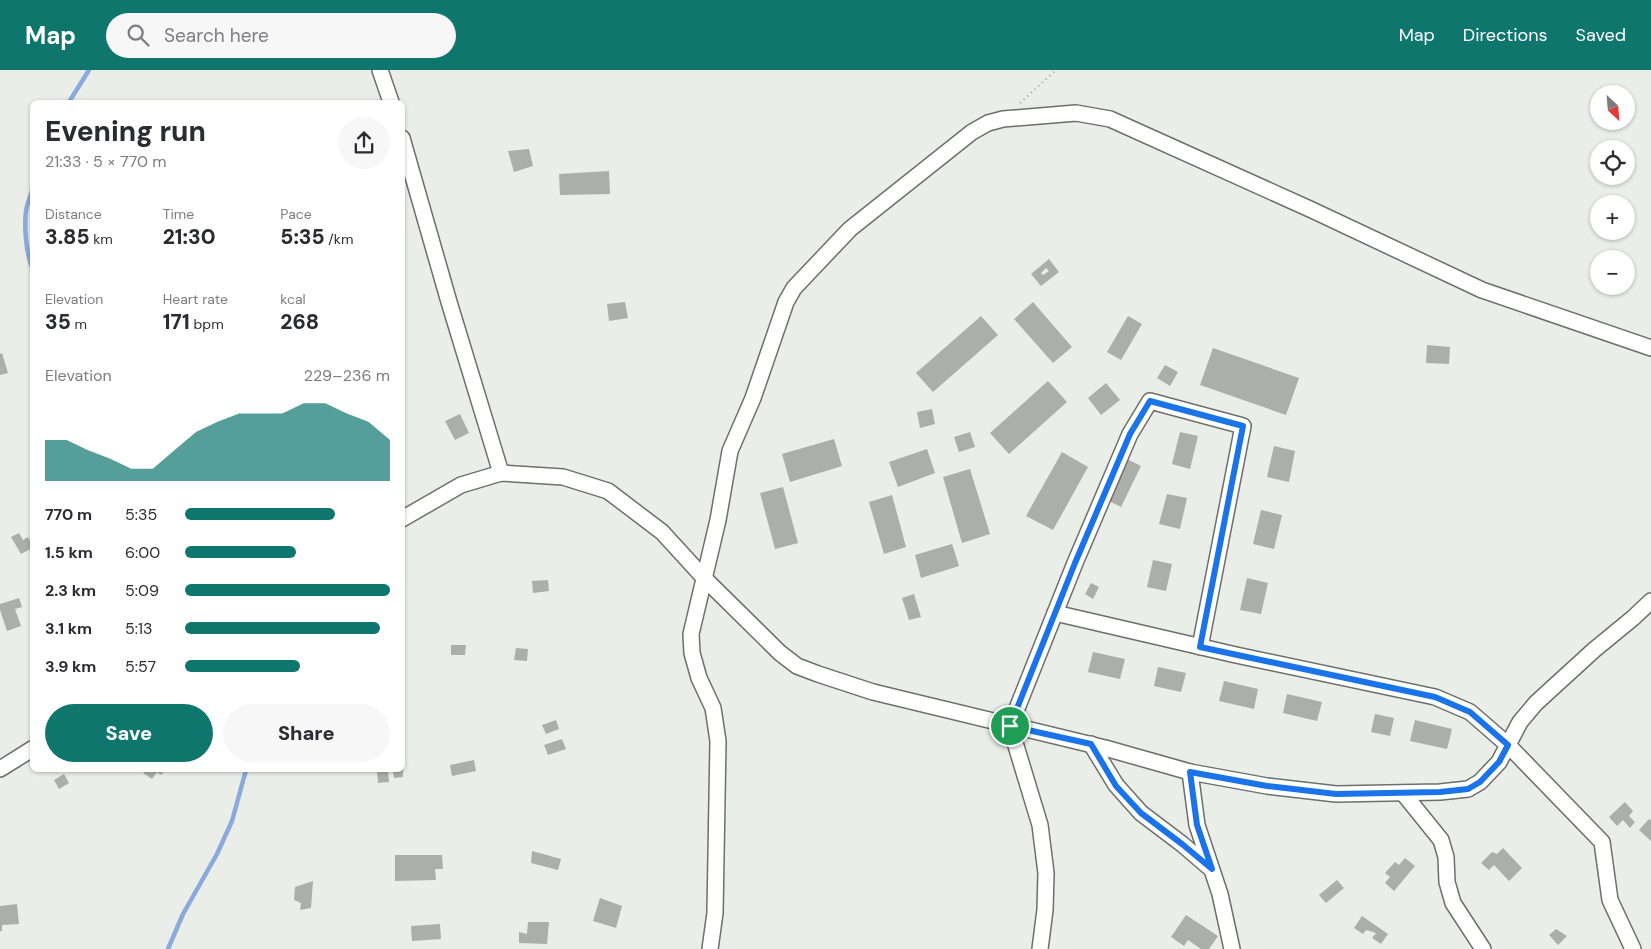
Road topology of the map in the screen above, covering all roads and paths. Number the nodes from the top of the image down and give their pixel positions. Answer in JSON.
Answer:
{"nodes":[{"id":1,"x":380,"y":70,"type":"edge"},
{"id":2,"x":1056,"y":70,"type":"edge"},
{"id":3,"x":390,"y":100,"type":"edge"},
{"id":4,"x":1002,"y":119,"type":"junction"},
{"id":5,"x":405,"y":148,"type":"edge"},
{"id":6,"x":1651,"y":348,"type":"edge"},
{"id":7,"x":502,"y":474,"type":"junction"},
{"id":8,"x":405,"y":517,"type":"edge"},
{"id":9,"x":705,"y":579,"type":"junction"},
{"id":10,"x":1651,"y":601,"type":"edge"},
{"id":11,"x":1055,"y":613,"type":"junction"},
{"id":12,"x":1200,"y":647,"type":"junction"},
{"id":13,"x":1010,"y":726,"type":"junction"},
{"id":14,"x":1091,"y":744,"type":"junction"},
{"id":15,"x":1508,"y":745,"type":"junction"},
{"id":16,"x":30,"y":750,"type":"edge"},
{"id":17,"x":0,"y":769,"type":"edge"},
{"id":18,"x":1190,"y":772,"type":"junction"},
{"id":19,"x":1403,"y":793,"type":"junction"},
{"id":20,"x":1212,"y":869,"type":"junction"},
{"id":21,"x":710,"y":949,"type":"edge"},
{"id":22,"x":1040,"y":949,"type":"edge"},
{"id":23,"x":1232,"y":949,"type":"edge"},
{"id":24,"x":1483,"y":949,"type":"edge"},
{"id":25,"x":1633,"y":949,"type":"edge"}],
"edges":[{"from":1,"to":3,"type":"street"},
{"from":2,"to":4,"type":"path"},
{"from":4,"to":6,"type":"street"},
{"from":4,"to":9,"type":"street"},
{"from":5,"to":7,"type":"street"},
{"from":7,"to":8,"type":"street"},
{"from":7,"to":9,"type":"street"},
{"from":9,"to":13,"type":"street"},
{"from":9,"to":21,"type":"street"},
{"from":10,"to":15,"type":"street"},
{"from":11,"to":12,"type":"street"},
{"from":11,"to":12,"type":"street"},
{"from":11,"to":13,"type":"street"},
{"from":12,"to":15,"type":"street"},
{"from":13,"to":14,"type":"street"},
{"from":13,"to":22,"type":"street"},
{"from":14,"to":18,"type":"street"},
{"from":14,"to":20,"type":"street"},
{"from":15,"to":19,"type":"street"},
{"from":15,"to":25,"type":"street"},
{"from":16,"to":17,"type":"street"},
{"from":18,"to":19,"type":"street"},
{"from":18,"to":20,"type":"street"},
{"from":19,"to":24,"type":"street"},
{"from":20,"to":23,"type":"street"}]}
